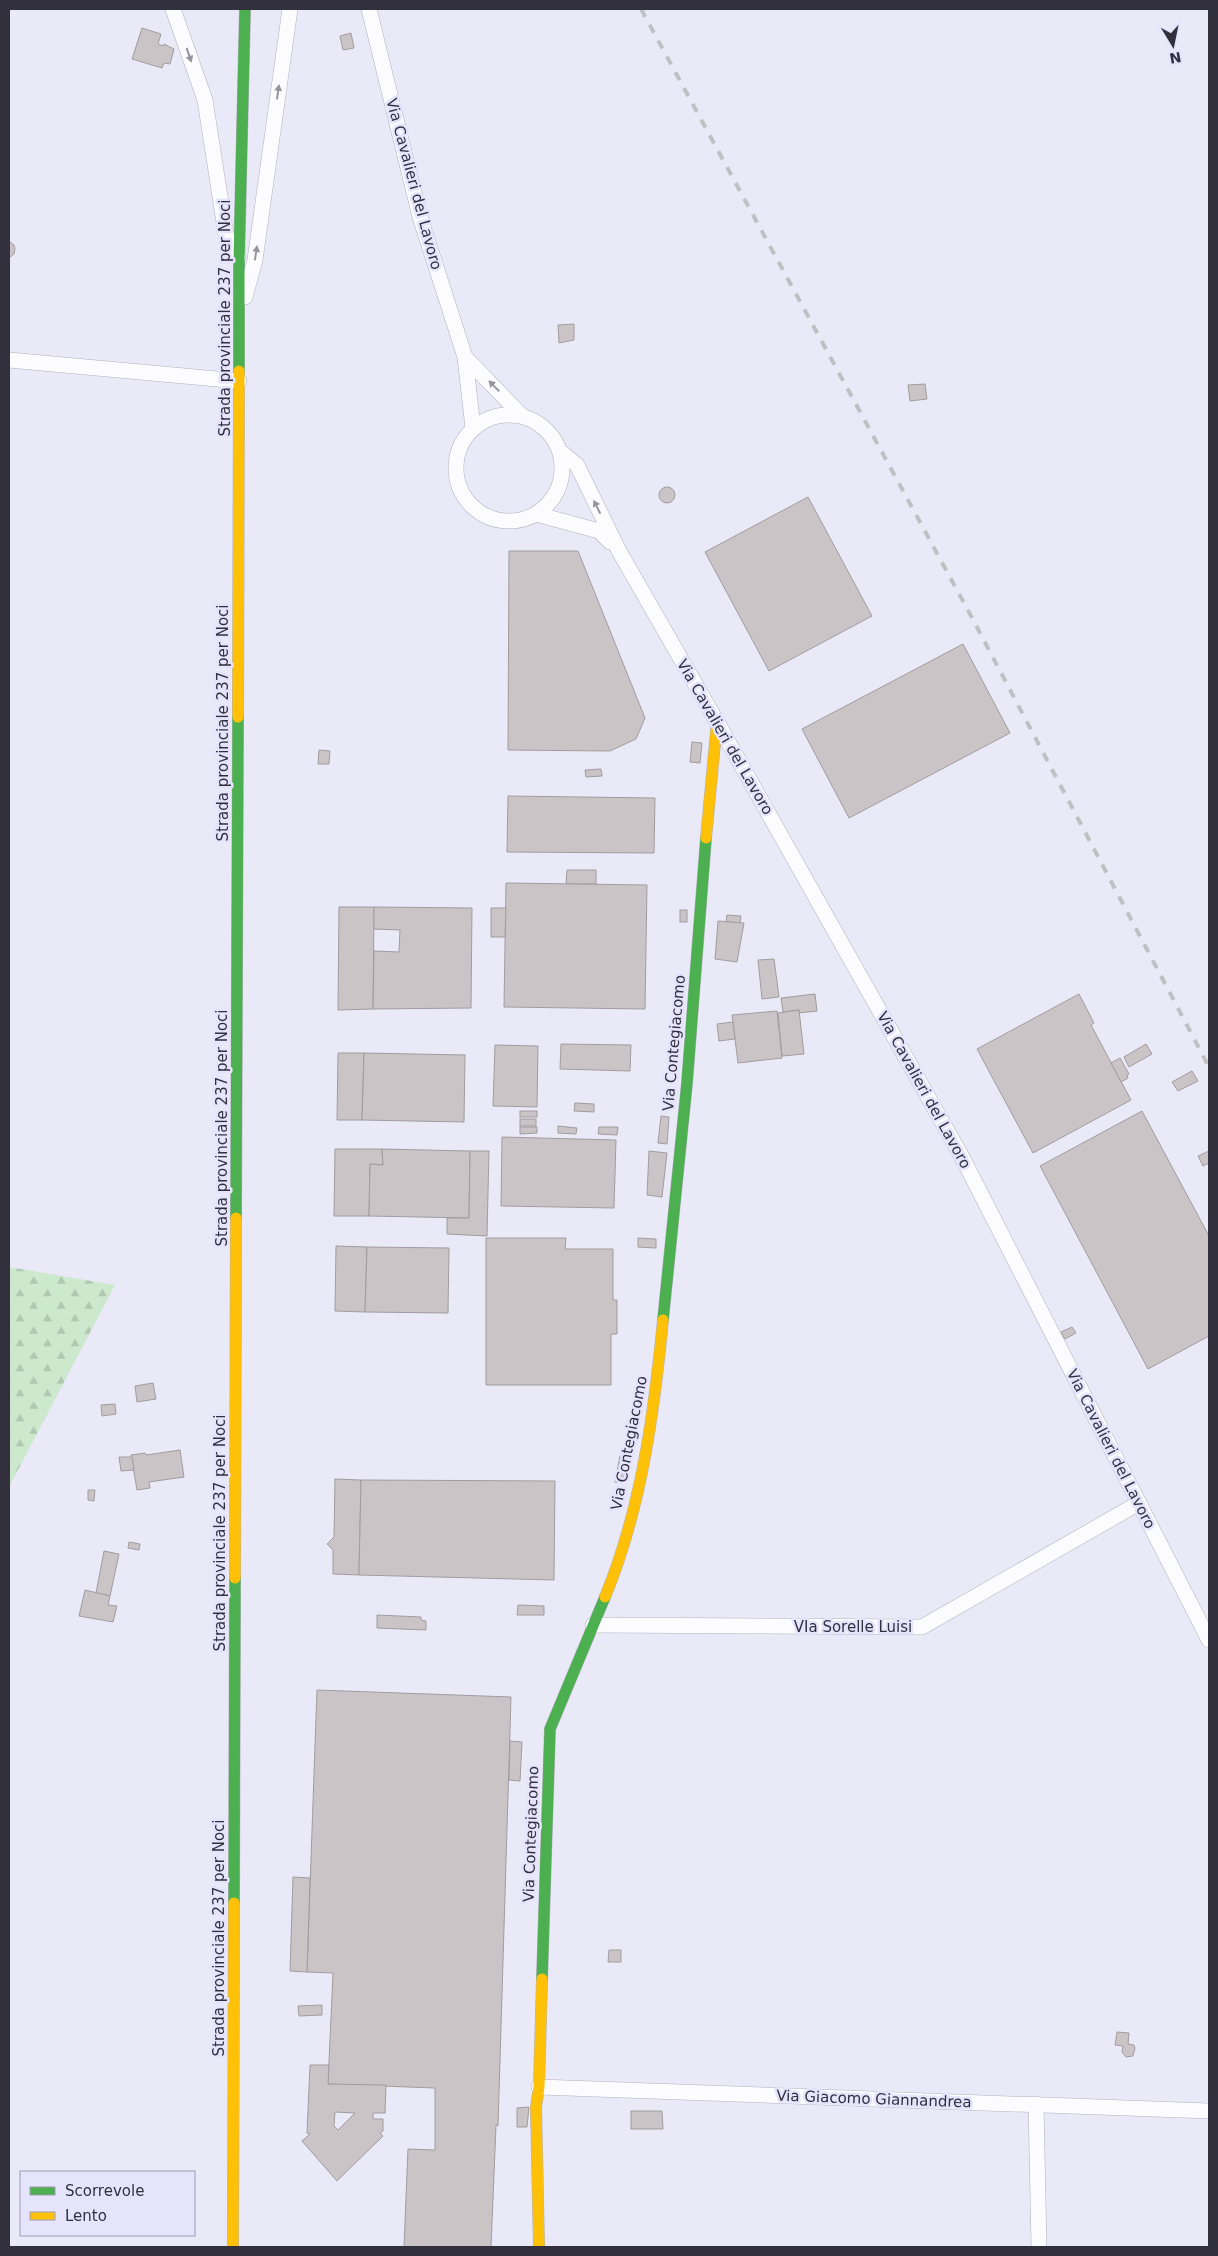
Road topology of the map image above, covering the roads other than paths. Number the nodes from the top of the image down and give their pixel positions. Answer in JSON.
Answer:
{"nodes":[{"id":1,"x":173,"y":9,"type":"edge"},
{"id":2,"x":245,"y":9,"type":"edge"},
{"id":3,"x":290,"y":9,"type":"edge"},
{"id":4,"x":369,"y":9,"type":"edge"},
{"id":5,"x":239,"y":260,"type":"junction"},
{"id":6,"x":240,"y":317,"type":"junction"},
{"id":7,"x":465,"y":357,"type":"junction"},
{"id":8,"x":9,"y":360,"type":"edge"},
{"id":9,"x":239,"y":381,"type":"junction"},
{"id":10,"x":522,"y":416,"type":"junction"},
{"id":11,"x":473,"y":428,"type":"junction"},
{"id":12,"x":560,"y":452,"type":"junction"},
{"id":13,"x":536,"y":514,"type":"junction"},
{"id":14,"x":619,"y":551,"type":"junction"},
{"id":15,"x":717,"y":722,"type":"junction"},
{"id":16,"x":1139,"y":1503,"type":"junction"},
{"id":17,"x":593,"y":1625,"type":"junction"},
{"id":18,"x":1209,"y":1640,"type":"edge"},
{"id":19,"x":538,"y":2087,"type":"junction"},
{"id":20,"x":1036,"y":2104,"type":"junction"},
{"id":21,"x":1209,"y":2111,"type":"edge"},
{"id":22,"x":233,"y":2247,"type":"edge"},
{"id":23,"x":539,"y":2247,"type":"edge"},
{"id":24,"x":1039,"y":2247,"type":"edge"}],
"edges":[{"from":1,"to":5,"type":"street","one_way":true},
{"from":2,"to":5,"type":"main road","name":"Strada provinciale 237 per Noci"},
{"from":6,"to":3,"type":"street","one_way":true},
{"from":4,"to":7,"type":"street","name":"Via Cavalieri del Lavoro"},
{"from":5,"to":6,"type":"main road","name":"Strada provinciale 237 per Noci"},
{"from":6,"to":9,"type":"main road","name":"Strada provinciale 237 per Noci"},
{"from":10,"to":7,"type":"street","one_way":true},
{"from":7,"to":11,"type":"street"},
{"from":8,"to":9,"type":"street"},
{"from":9,"to":22,"type":"main road","name":"Strada provinciale 237 per Noci"},
{"from":10,"to":11,"type":"street"},
{"from":10,"to":12,"type":"street","name":"Via Cavalieri del Lavoro"},
{"from":11,"to":13,"type":"street"},
{"from":12,"to":13,"type":"street"},
{"from":14,"to":12,"type":"street","name":"Via Cavalieri del Lavoro","one_way":true},
{"from":13,"to":14,"type":"street","name":"Via Cavalieri del Lavoro"},
{"from":14,"to":15,"type":"street","name":"Via Cavalieri del Lavoro"},
{"from":15,"to":16,"type":"street","name":"Via Cavalieri del Lavoro"},
{"from":15,"to":17,"type":"main road","name":"Via Contegiacomo"},
{"from":16,"to":17,"type":"street","name":"VIa Sorelle Luisi"},
{"from":16,"to":18,"type":"street","name":"Via Cavalieri del Lavoro"},
{"from":17,"to":19,"type":"main road","name":"Via Contegiacomo"},
{"from":19,"to":20,"type":"street","name":"Via Giacomo Giannandrea"},
{"from":19,"to":23,"type":"main road","name":"Via Contegiacomo"},
{"from":20,"to":21,"type":"street","name":"Via Giacomo Giannandrea"},
{"from":20,"to":24,"type":"street"}]}
